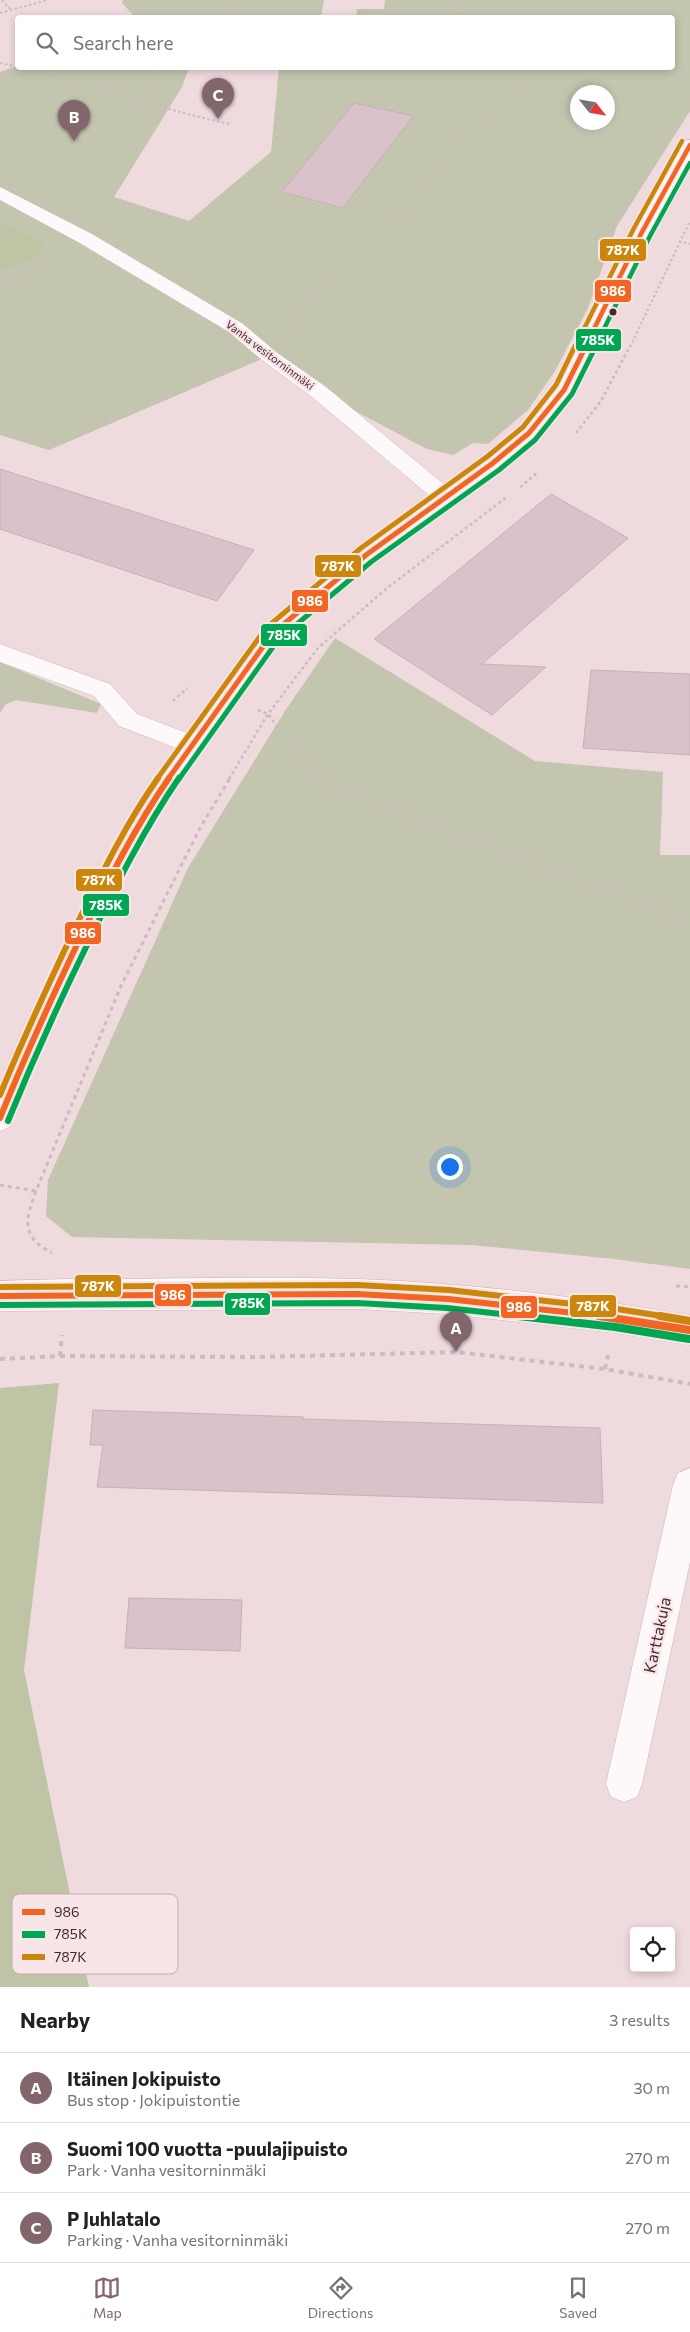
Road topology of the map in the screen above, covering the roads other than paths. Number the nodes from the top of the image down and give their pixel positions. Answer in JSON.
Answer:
{"nodes":[{"id":1,"x":690,"y":145,"type":"edge"},
{"id":2,"x":0,"y":193,"type":"edge"},
{"id":3,"x":445,"y":497,"type":"junction"},
{"id":4,"x":0,"y":653,"type":"edge"},
{"id":5,"x":191,"y":744,"type":"junction"},
{"id":6,"x":0,"y":1118,"type":"edge"},
{"id":7,"x":0,"y":1296,"type":"edge"},
{"id":8,"x":690,"y":1330,"type":"edge"},
{"id":9,"x":690,"y":1485,"type":"edge"},
{"id":10,"x":624,"y":1784,"type":"dead end"}],
"edges":[{"from":1,"to":3,"type":"street"},
{"from":2,"to":3,"type":"street","name":"Vanha vesitorninmäki"},
{"from":3,"to":5,"type":"street"},
{"from":4,"to":5,"type":"street"},
{"from":5,"to":6,"type":"street"},
{"from":7,"to":8,"type":"street"},
{"from":9,"to":10,"type":"street","name":"Karttakuja"}]}
